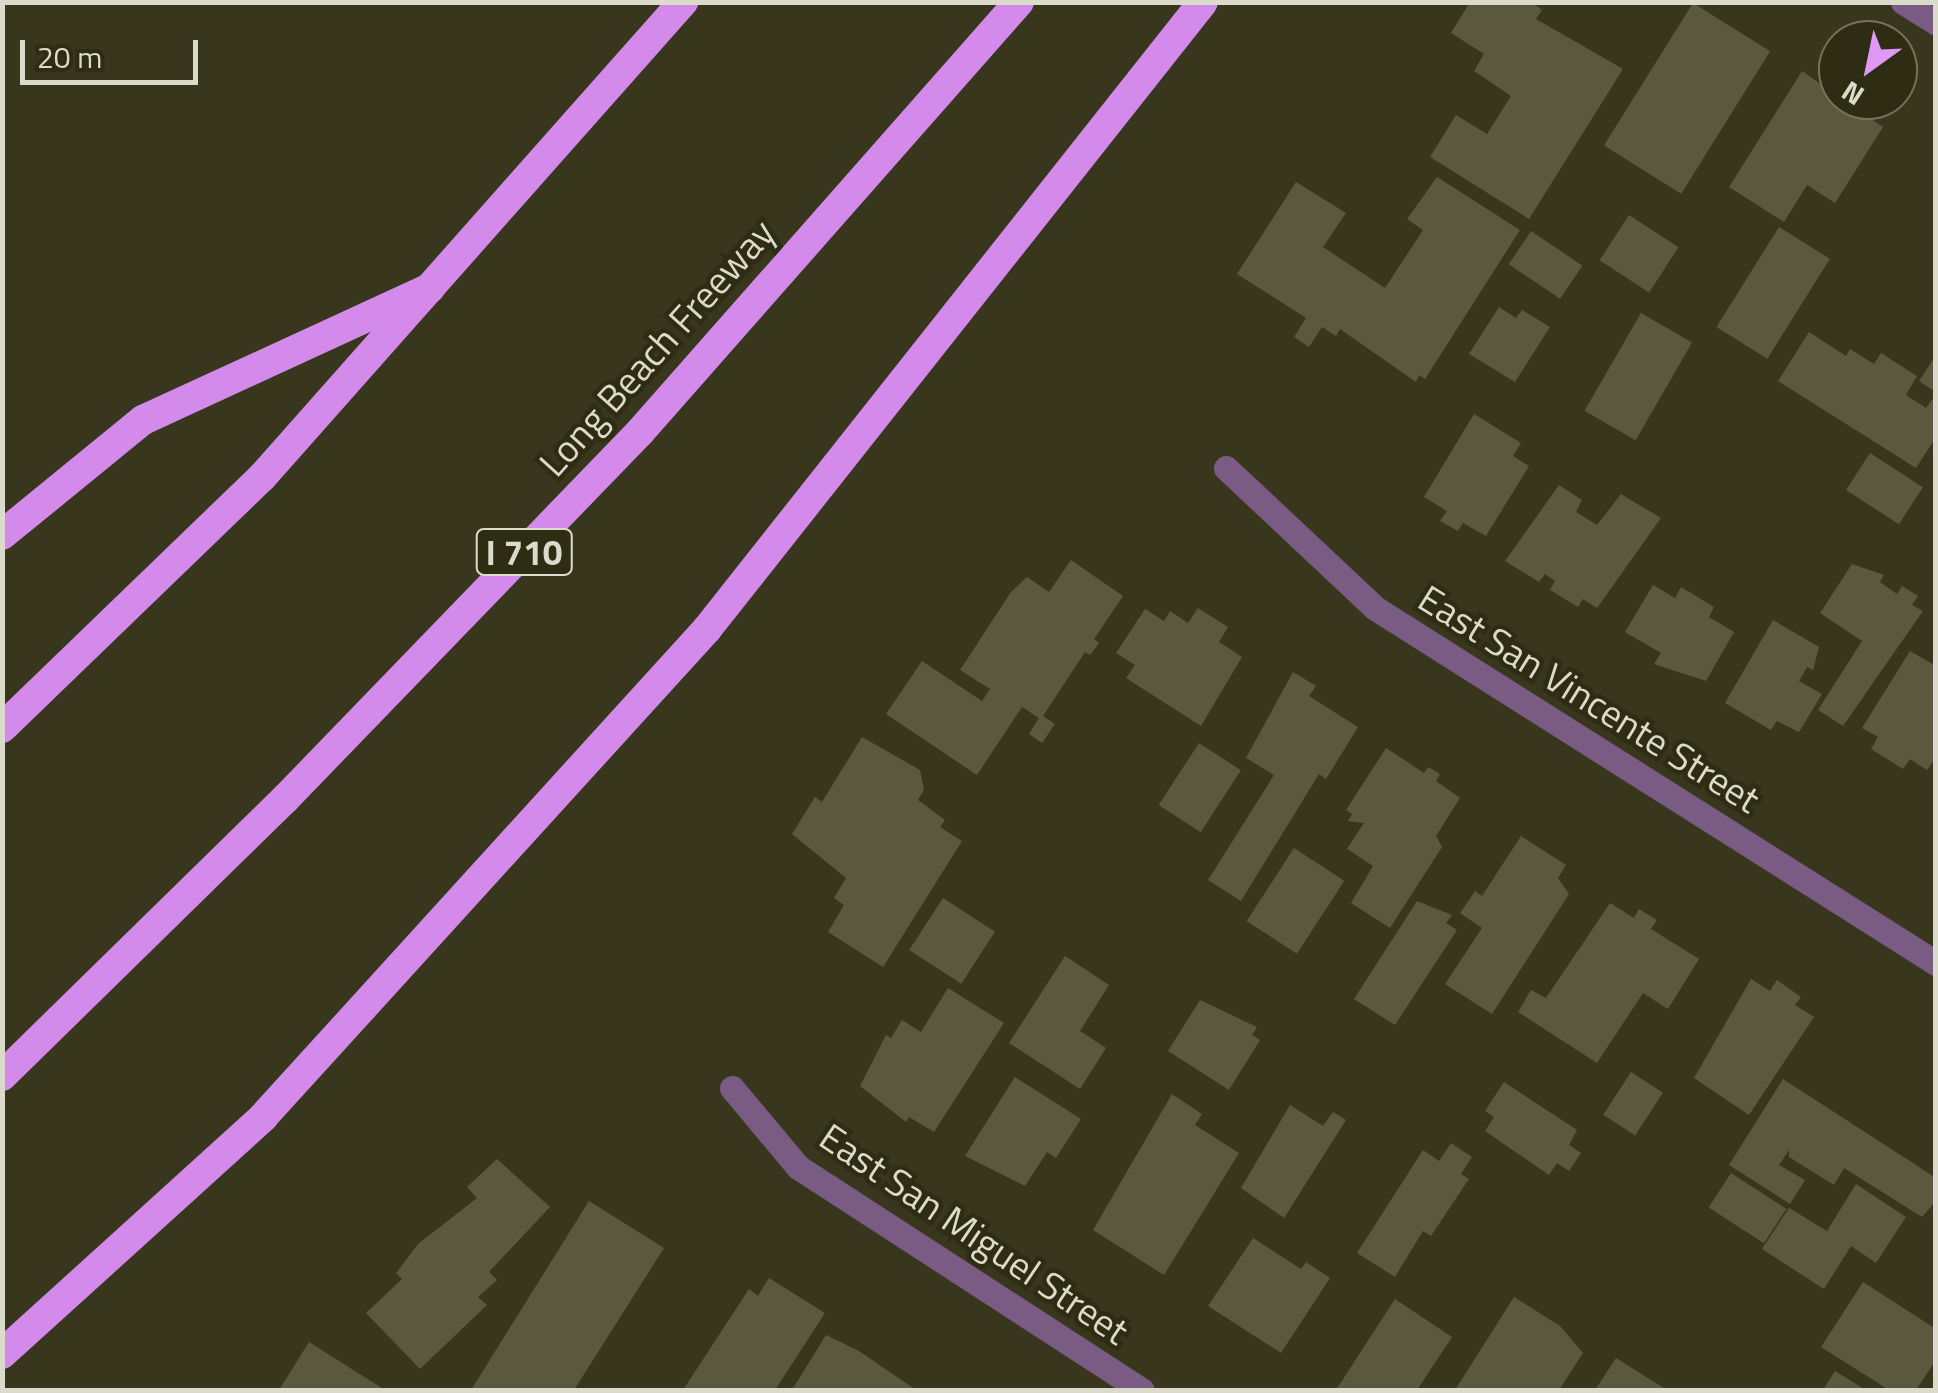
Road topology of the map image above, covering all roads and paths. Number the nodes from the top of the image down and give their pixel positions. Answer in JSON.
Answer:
{"nodes":[{"id":1,"x":683,"y":2,"type":"edge"},
{"id":2,"x":1018,"y":2,"type":"edge"},
{"id":3,"x":1203,"y":2,"type":"edge"},
{"id":4,"x":1903,"y":2,"type":"edge"},
{"id":5,"x":1936,"y":23,"type":"edge"},
{"id":6,"x":442,"y":282,"type":"junction"},
{"id":7,"x":1226,"y":468,"type":"dead end"},
{"id":8,"x":2,"y":535,"type":"edge"},
{"id":9,"x":2,"y":728,"type":"edge"},
{"id":10,"x":1936,"y":963,"type":"edge"},
{"id":11,"x":2,"y":1076,"type":"edge"},
{"id":12,"x":732,"y":1088,"type":"dead end"},
{"id":13,"x":2,"y":1354,"type":"edge"},
{"id":14,"x":1142,"y":1390,"type":"edge"}],
"edges":[{"from":1,"to":6,"type":"highway"},
{"from":2,"to":11,"type":"highway","name":"Long Beach Freeway","number":"I 710"},
{"from":3,"to":13,"type":"highway"},
{"from":4,"to":5,"type":"street"},
{"from":6,"to":8,"type":"highway"},
{"from":6,"to":9,"type":"highway"},
{"from":7,"to":10,"type":"street","name":"East San Vincente Street"},
{"from":12,"to":14,"type":"street","name":"East San Miguel Street"}]}
